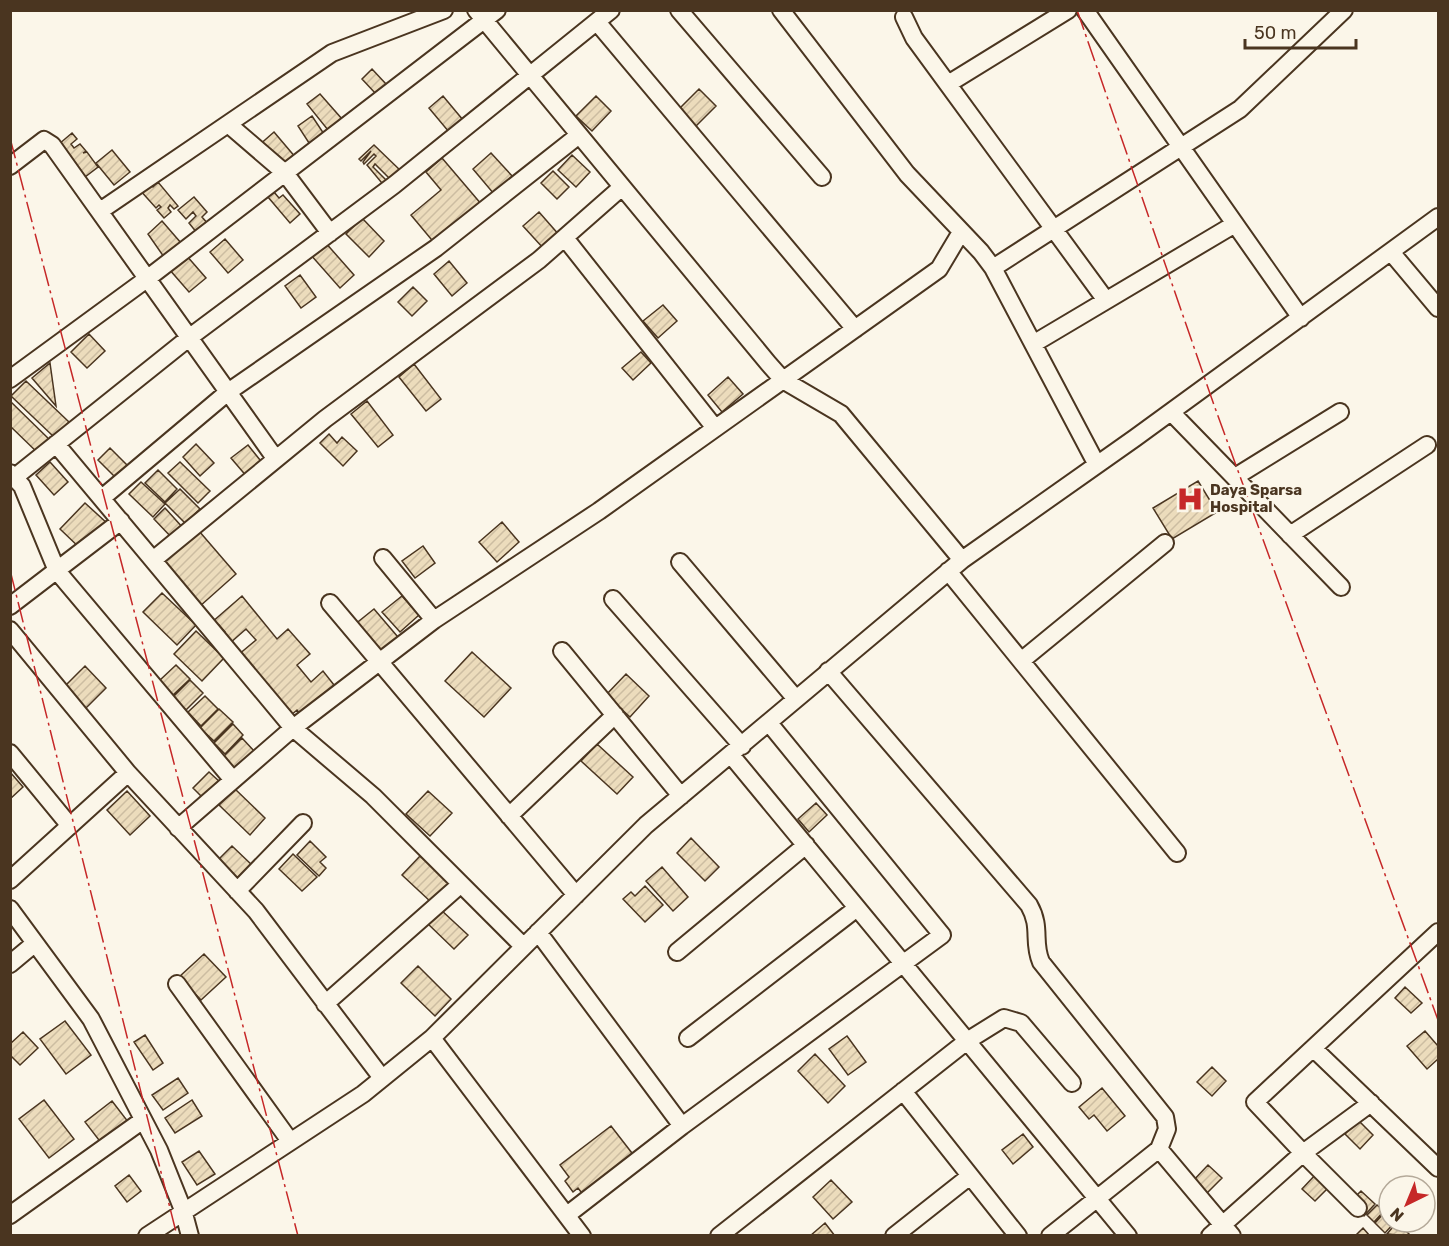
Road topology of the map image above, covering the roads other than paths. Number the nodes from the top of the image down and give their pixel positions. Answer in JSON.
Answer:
{"nodes":[{"id":1,"x":444,"y":10,"type":"edge"},
{"id":2,"x":611,"y":10,"type":"edge"},
{"id":3,"x":679,"y":10,"type":"edge"},
{"id":4,"x":781,"y":10,"type":"edge"},
{"id":5,"x":1068,"y":10,"type":"edge"},
{"id":6,"x":1085,"y":10,"type":"edge"},
{"id":7,"x":1344,"y":10,"type":"edge"},
{"id":8,"x":486,"y":14,"type":"edge"},
{"id":9,"x":904,"y":17,"type":"dead end"},
{"id":10,"x":597,"y":22,"type":"junction"},
{"id":11,"x":530,"y":76,"type":"junction"},
{"id":12,"x":948,"y":84,"type":"junction"},
{"id":13,"x":228,"y":124,"type":"junction"},
{"id":14,"x":579,"y":135,"type":"junction"},
{"id":15,"x":1180,"y":147,"type":"junction"},
{"id":16,"x":10,"y":166,"type":"edge"},
{"id":17,"x":285,"y":173,"type":"junction"},
{"id":18,"x":822,"y":177,"type":"dead end"},
{"id":19,"x":622,"y":187,"type":"junction"},
{"id":20,"x":100,"y":211,"type":"junction"},
{"id":21,"x":1438,"y":218,"type":"edge"},
{"id":22,"x":1235,"y":224,"type":"junction"},
{"id":23,"x":1054,"y":229,"type":"junction"},
{"id":24,"x":961,"y":232,"type":"junction"},
{"id":25,"x":330,"y":233,"type":"junction"},
{"id":26,"x":565,"y":238,"type":"junction"},
{"id":27,"x":1391,"y":252,"type":"junction"},
{"id":28,"x":993,"y":268,"type":"junction"},
{"id":29,"x":148,"y":278,"type":"junction"},
{"id":30,"x":1105,"y":299,"type":"junction"},
{"id":31,"x":1438,"y":308,"type":"edge"},
{"id":32,"x":1301,"y":318,"type":"junction"},
{"id":33,"x":855,"y":329,"type":"junction"},
{"id":34,"x":190,"y":337,"type":"junction"},
{"id":35,"x":1033,"y":344,"type":"junction"},
{"id":36,"x":10,"y":379,"type":"edge"},
{"id":37,"x":783,"y":380,"type":"junction"},
{"id":38,"x":228,"y":392,"type":"junction"},
{"id":39,"x":1171,"y":412,"type":"junction"},
{"id":40,"x":1340,"y":412,"type":"dead end"},
{"id":41,"x":715,"y":428,"type":"junction"},
{"id":42,"x":56,"y":444,"type":"junction"},
{"id":43,"x":1427,"y":445,"type":"dead end"},
{"id":44,"x":275,"y":458,"type":"junction"},
{"id":45,"x":1097,"y":465,"type":"junction"},
{"id":46,"x":13,"y":475,"type":"edge"},
{"id":47,"x":1235,"y":477,"type":"junction"},
{"id":48,"x":102,"y":498,"type":"junction"},
{"id":49,"x":121,"y":521,"type":"junction"},
{"id":50,"x":1290,"y":535,"type":"junction"},
{"id":51,"x":1165,"y":543,"type":"dead end"},
{"id":52,"x":383,"y":558,"type":"dead end"},
{"id":53,"x":153,"y":560,"type":"junction"},
{"id":54,"x":962,"y":560,"type":"junction"},
{"id":55,"x":680,"y":562,"type":"dead end"},
{"id":56,"x":57,"y":571,"type":"junction"},
{"id":57,"x":948,"y":571,"type":"junction"},
{"id":58,"x":1341,"y":587,"type":"dead end"},
{"id":59,"x":613,"y":599,"type":"dead end"},
{"id":60,"x":330,"y":603,"type":"dead end"},
{"id":61,"x":10,"y":606,"type":"edge"},
{"id":62,"x":434,"y":620,"type":"junction"},
{"id":63,"x":10,"y":630,"type":"edge"},
{"id":64,"x":562,"y":651,"type":"dead end"},
{"id":65,"x":1021,"y":661,"type":"junction"},
{"id":66,"x":379,"y":663,"type":"junction"},
{"id":67,"x":828,"y":671,"type":"junction"},
{"id":68,"x":796,"y":699,"type":"junction"},
{"id":69,"x":615,"y":715,"type":"junction"},
{"id":70,"x":768,"y":723,"type":"junction"},
{"id":71,"x":293,"y":728,"type":"junction"},
{"id":72,"x":737,"y":750,"type":"junction"},
{"id":73,"x":10,"y":753,"type":"edge"},
{"id":74,"x":128,"y":773,"type":"junction"},
{"id":75,"x":233,"y":780,"type":"junction"},
{"id":76,"x":681,"y":796,"type":"junction"},
{"id":77,"x":509,"y":816,"type":"junction"},
{"id":78,"x":303,"y":824,"type":"dead end"},
{"id":79,"x":70,"y":826,"type":"junction"},
{"id":80,"x":178,"y":828,"type":"junction"},
{"id":81,"x":806,"y":845,"type":"junction"},
{"id":82,"x":1177,"y":853,"type":"dead end"},
{"id":83,"x":10,"y":880,"type":"edge"},
{"id":84,"x":461,"y":884,"type":"junction"},
{"id":85,"x":237,"y":891,"type":"junction"},
{"id":86,"x":576,"y":895,"type":"junction"},
{"id":87,"x":857,"y":908,"type":"junction"},
{"id":88,"x":10,"y":909,"type":"edge"},
{"id":89,"x":538,"y":932,"type":"junction"},
{"id":90,"x":1438,"y":932,"type":"edge"},
{"id":91,"x":34,"y":944,"type":"junction"},
{"id":92,"x":523,"y":946,"type":"junction"},
{"id":93,"x":677,"y":952,"type":"dead end"},
{"id":94,"x":10,"y":964,"type":"edge"},
{"id":95,"x":904,"y":965,"type":"junction"},
{"id":96,"x":177,"y":984,"type":"dead end"},
{"id":97,"x":325,"y":1004,"type":"junction"},
{"id":98,"x":432,"y":1038,"type":"junction"},
{"id":99,"x":688,"y":1038,"type":"dead end"},
{"id":100,"x":967,"y":1041,"type":"junction"},
{"id":101,"x":1314,"y":1049,"type":"junction"},
{"id":102,"x":381,"y":1078,"type":"junction"},
{"id":103,"x":1072,"y":1083,"type":"dead end"},
{"id":104,"x":903,"y":1091,"type":"junction"},
{"id":105,"x":1371,"y":1103,"type":"junction"},
{"id":106,"x":143,"y":1120,"type":"junction"},
{"id":107,"x":682,"y":1126,"type":"junction"},
{"id":108,"x":290,"y":1141,"type":"junction"},
{"id":109,"x":1159,"y":1149,"type":"junction"},
{"id":110,"x":1303,"y":1153,"type":"junction"},
{"id":111,"x":1436,"y":1160,"type":"edge"},
{"id":112,"x":970,"y":1176,"type":"junction"},
{"id":113,"x":1098,"y":1197,"type":"junction"},
{"id":114,"x":1358,"y":1208,"type":"dead end"},
{"id":115,"x":183,"y":1210,"type":"junction"},
{"id":116,"x":10,"y":1215,"type":"edge"},
{"id":117,"x":567,"y":1215,"type":"junction"},
{"id":118,"x":1228,"y":1230,"type":"edge"},
{"id":119,"x":147,"y":1236,"type":"edge"},
{"id":120,"x":190,"y":1236,"type":"edge"},
{"id":121,"x":582,"y":1236,"type":"edge"},
{"id":122,"x":719,"y":1236,"type":"edge"},
{"id":123,"x":894,"y":1236,"type":"edge"},
{"id":124,"x":1018,"y":1236,"type":"edge"},
{"id":125,"x":1050,"y":1236,"type":"edge"},
{"id":126,"x":1128,"y":1236,"type":"edge"},
{"id":127,"x":1210,"y":1236,"type":"edge"}],
"edges":[{"from":1,"to":13,"type":"street"},
{"from":2,"to":10,"type":"street"},
{"from":3,"to":18,"type":"street"},
{"from":4,"to":24,"type":"street"},
{"from":5,"to":12,"type":"street"},
{"from":6,"to":15,"type":"street"},
{"from":7,"to":15,"type":"street"},
{"from":8,"to":11,"type":"street"},
{"from":8,"to":17,"type":"street"},
{"from":9,"to":12,"type":"street"},
{"from":10,"to":11,"type":"street"},
{"from":10,"to":33,"type":"street"},
{"from":11,"to":14,"type":"street"},
{"from":11,"to":25,"type":"street"},
{"from":12,"to":23,"type":"street"},
{"from":13,"to":17,"type":"street"},
{"from":13,"to":20,"type":"street"},
{"from":14,"to":19,"type":"street"},
{"from":14,"to":38,"type":"street"},
{"from":15,"to":22,"type":"street"},
{"from":15,"to":23,"type":"street"},
{"from":16,"to":20,"type":"street"},
{"from":17,"to":25,"type":"street"},
{"from":17,"to":29,"type":"street"},
{"from":19,"to":26,"type":"street"},
{"from":19,"to":37,"type":"street"},
{"from":20,"to":29,"type":"street"},
{"from":21,"to":27,"type":"street"},
{"from":22,"to":30,"type":"street"},
{"from":22,"to":32,"type":"street"},
{"from":23,"to":28,"type":"street"},
{"from":23,"to":30,"type":"street"},
{"from":24,"to":28,"type":"street"},
{"from":24,"to":33,"type":"street"},
{"from":25,"to":34,"type":"street"},
{"from":26,"to":41,"type":"street"},
{"from":26,"to":44,"type":"street"},
{"from":27,"to":31,"type":"street"},
{"from":27,"to":32,"type":"street"},
{"from":28,"to":35,"type":"street"},
{"from":29,"to":34,"type":"street"},
{"from":29,"to":36,"type":"street"},
{"from":30,"to":35,"type":"street"},
{"from":32,"to":39,"type":"street"},
{"from":33,"to":37,"type":"street"},
{"from":34,"to":38,"type":"street"},
{"from":34,"to":42,"type":"street"},
{"from":35,"to":45,"type":"street"},
{"from":37,"to":41,"type":"street"},
{"from":37,"to":54,"type":"street"},
{"from":38,"to":44,"type":"street"},
{"from":38,"to":48,"type":"street"},
{"from":39,"to":45,"type":"street"},
{"from":39,"to":47,"type":"street"},
{"from":40,"to":47,"type":"street"},
{"from":41,"to":62,"type":"street"},
{"from":42,"to":46,"type":"street"},
{"from":42,"to":48,"type":"street"},
{"from":43,"to":50,"type":"street"},
{"from":44,"to":53,"type":"street"},
{"from":45,"to":54,"type":"street"},
{"from":46,"to":56,"type":"street"},
{"from":47,"to":50,"type":"street"},
{"from":48,"to":49,"type":"street"},
{"from":49,"to":53,"type":"street"},
{"from":49,"to":56,"type":"street"},
{"from":50,"to":58,"type":"street"},
{"from":51,"to":65,"type":"street"},
{"from":52,"to":62,"type":"street"},
{"from":53,"to":71,"type":"street"},
{"from":54,"to":57,"type":"street"},
{"from":55,"to":68,"type":"street"},
{"from":56,"to":61,"type":"street"},
{"from":56,"to":75,"type":"street"},
{"from":57,"to":65,"type":"street"},
{"from":57,"to":67,"type":"street"},
{"from":59,"to":72,"type":"street"},
{"from":60,"to":66,"type":"street"},
{"from":62,"to":66,"type":"street"},
{"from":63,"to":74,"type":"street"},
{"from":64,"to":69,"type":"street"},
{"from":65,"to":82,"type":"street"},
{"from":66,"to":71,"type":"street"},
{"from":66,"to":77,"type":"street"},
{"from":67,"to":68,"type":"street"},
{"from":67,"to":109,"type":"street"},
{"from":68,"to":70,"type":"street"},
{"from":69,"to":76,"type":"street"},
{"from":69,"to":77,"type":"street"},
{"from":70,"to":72,"type":"street"},
{"from":70,"to":95,"type":"street"},
{"from":71,"to":75,"type":"street"},
{"from":71,"to":84,"type":"street"},
{"from":72,"to":76,"type":"street"},
{"from":72,"to":81,"type":"street"},
{"from":73,"to":79,"type":"street"},
{"from":74,"to":79,"type":"street"},
{"from":74,"to":80,"type":"street"},
{"from":75,"to":80,"type":"street"},
{"from":76,"to":86,"type":"street"},
{"from":77,"to":86,"type":"street"},
{"from":78,"to":85,"type":"street"},
{"from":79,"to":83,"type":"street"},
{"from":80,"to":85,"type":"street"},
{"from":81,"to":87,"type":"street"},
{"from":81,"to":93,"type":"street"},
{"from":84,"to":92,"type":"street"},
{"from":84,"to":97,"type":"street"},
{"from":85,"to":97,"type":"street"},
{"from":86,"to":89,"type":"street"},
{"from":87,"to":95,"type":"street"},
{"from":87,"to":99,"type":"street"},
{"from":88,"to":91,"type":"street"},
{"from":89,"to":92,"type":"street"},
{"from":89,"to":107,"type":"street"},
{"from":90,"to":101,"type":"street"},
{"from":91,"to":94,"type":"street"},
{"from":91,"to":106,"type":"street"},
{"from":92,"to":98,"type":"street"},
{"from":95,"to":100,"type":"street"},
{"from":95,"to":107,"type":"street"},
{"from":96,"to":108,"type":"street"},
{"from":97,"to":102,"type":"street"},
{"from":98,"to":102,"type":"street"},
{"from":98,"to":117,"type":"street"},
{"from":100,"to":103,"type":"street"},
{"from":100,"to":104,"type":"street"},
{"from":100,"to":113,"type":"street"},
{"from":101,"to":105,"type":"street"},
{"from":101,"to":110,"type":"street"},
{"from":102,"to":108,"type":"street"},
{"from":104,"to":112,"type":"street"},
{"from":104,"to":122,"type":"street"},
{"from":105,"to":110,"type":"street"},
{"from":105,"to":111,"type":"street"},
{"from":106,"to":115,"type":"street"},
{"from":106,"to":116,"type":"street"},
{"from":107,"to":117,"type":"street"},
{"from":108,"to":115,"type":"street"},
{"from":109,"to":113,"type":"street"},
{"from":109,"to":118,"type":"street"},
{"from":110,"to":114,"type":"street"},
{"from":110,"to":118,"type":"street"},
{"from":112,"to":123,"type":"street"},
{"from":112,"to":124,"type":"street"},
{"from":113,"to":125,"type":"street"},
{"from":113,"to":126,"type":"street"},
{"from":115,"to":119,"type":"street"},
{"from":115,"to":120,"type":"street"},
{"from":117,"to":121,"type":"street"},
{"from":118,"to":127,"type":"street"}]}
